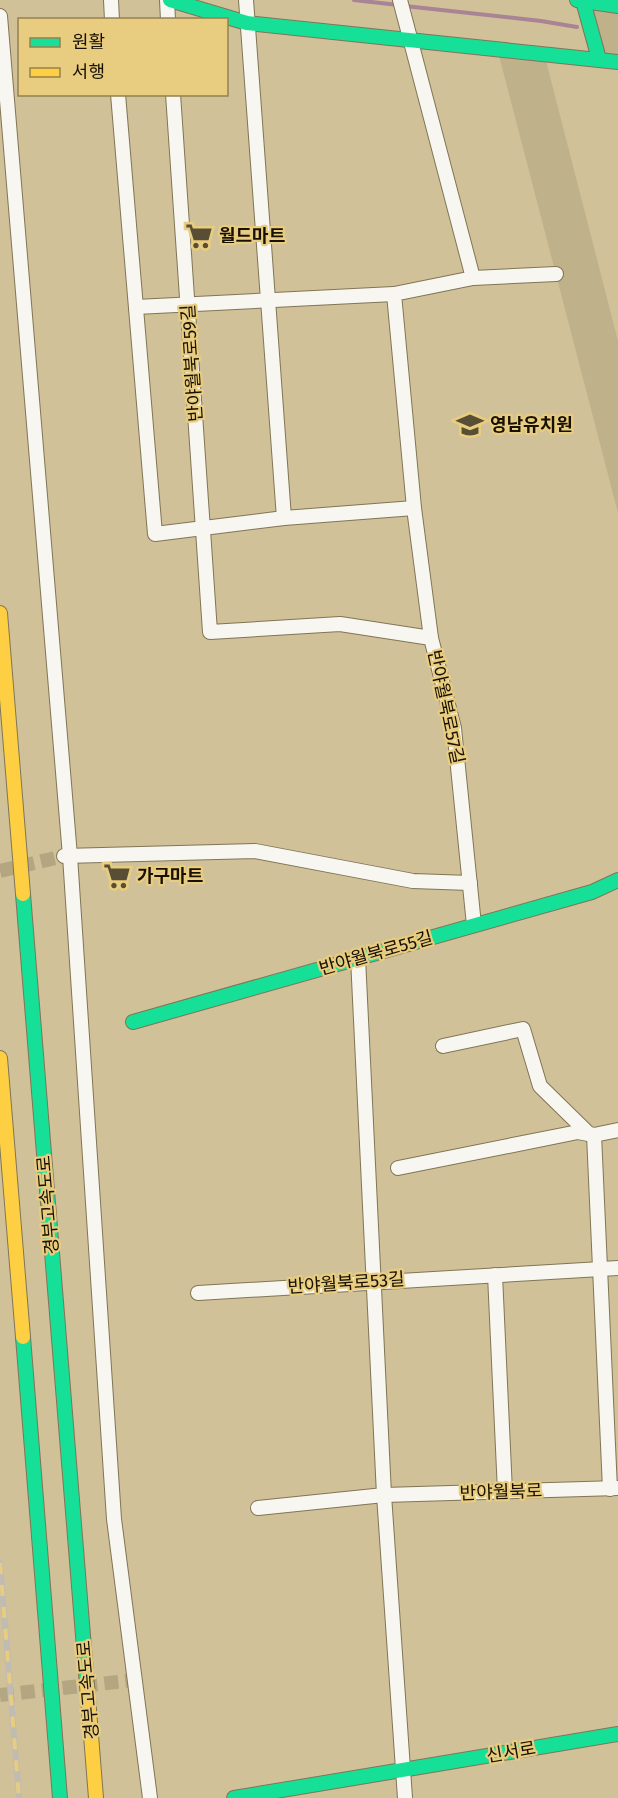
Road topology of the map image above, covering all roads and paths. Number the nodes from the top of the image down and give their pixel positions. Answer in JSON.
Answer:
{"nodes":[{"id":1,"x":111,"y":0,"type":"edge"},
{"id":2,"x":168,"y":0,"type":"edge"},
{"id":3,"x":246,"y":0,"type":"edge"},
{"id":4,"x":400,"y":0,"type":"edge"},
{"id":5,"x":580,"y":0,"type":"edge"},
{"id":6,"x":618,"y":6,"type":"edge"},
{"id":7,"x":0,"y":16,"type":"edge"},
{"id":8,"x":112,"y":18,"type":"edge"},
{"id":9,"x":168,"y":18,"type":"edge"},
{"id":10,"x":248,"y":23,"type":"junction"},
{"id":11,"x":411,"y":40,"type":"junction"},
{"id":12,"x":599,"y":59,"type":"junction"},
{"id":13,"x":618,"y":62,"type":"edge"},
{"id":14,"x":118,"y":96,"type":"edge"},
{"id":15,"x":173,"y":96,"type":"edge"},
{"id":16,"x":556,"y":274,"type":"dead end"},
{"id":17,"x":473,"y":278,"type":"junction"},
{"id":18,"x":394,"y":294,"type":"junction"},
{"id":19,"x":268,"y":299,"type":"junction"},
{"id":20,"x":188,"y":304,"type":"junction"},
{"id":21,"x":136,"y":307,"type":"junction"},
{"id":22,"x":414,"y":508,"type":"junction"},
{"id":23,"x":284,"y":518,"type":"junction"},
{"id":24,"x":203,"y":529,"type":"junction"},
{"id":25,"x":0,"y":613,"type":"edge"},
{"id":26,"x":210,"y":632,"type":"joint"},
{"id":27,"x":431,"y":638,"type":"junction"},
{"id":28,"x":67,"y":856,"type":"junction"},
{"id":29,"x":618,"y":880,"type":"edge"},
{"id":30,"x":470,"y":883,"type":"junction"},
{"id":31,"x":474,"y":925,"type":"junction"},
{"id":32,"x":358,"y":958,"type":"junction"},
{"id":33,"x":133,"y":1022,"type":"dead end"},
{"id":34,"x":443,"y":1046,"type":"dead end"},
{"id":35,"x":0,"y":1058,"type":"edge"},
{"id":36,"x":618,"y":1130,"type":"edge"},
{"id":37,"x":591,"y":1135,"type":"junction"},
{"id":38,"x":398,"y":1168,"type":"dead end"},
{"id":39,"x":618,"y":1268,"type":"edge"},
{"id":40,"x":600,"y":1269,"type":"junction"},
{"id":41,"x":495,"y":1275,"type":"junction"},
{"id":42,"x":374,"y":1281,"type":"junction"},
{"id":43,"x":198,"y":1293,"type":"dead end"},
{"id":44,"x":614,"y":1488,"type":"edge"},
{"id":45,"x":505,"y":1491,"type":"junction"},
{"id":46,"x":384,"y":1495,"type":"junction"},
{"id":47,"x":258,"y":1508,"type":"dead end"},
{"id":48,"x":618,"y":1734,"type":"edge"},
{"id":49,"x":404,"y":1771,"type":"junction"},
{"id":50,"x":60,"y":1792,"type":"edge"},
{"id":51,"x":96,"y":1798,"type":"edge"},
{"id":52,"x":150,"y":1798,"type":"edge"},
{"id":53,"x":234,"y":1798,"type":"edge"},
{"id":54,"x":405,"y":1798,"type":"edge"}],
"edges":[{"from":1,"to":8,"type":"street"},
{"from":2,"to":9,"type":"street"},
{"from":2,"to":10,"type":"main road"},
{"from":3,"to":10,"type":"street"},
{"from":4,"to":11,"type":"street"},
{"from":5,"to":6,"type":"main road"},
{"from":5,"to":12,"type":"main road"},
{"from":7,"to":28,"type":"street"},
{"from":10,"to":11,"type":"main road"},
{"from":10,"to":19,"type":"street"},
{"from":11,"to":12,"type":"main road"},
{"from":11,"to":17,"type":"street"},
{"from":12,"to":13,"type":"main road"},
{"from":14,"to":21,"type":"street"},
{"from":15,"to":20,"type":"street","name":"반야월북로59길"},
{"from":16,"to":17,"type":"street"},
{"from":17,"to":18,"type":"street"},
{"from":18,"to":19,"type":"street"},
{"from":18,"to":22,"type":"street"},
{"from":19,"to":20,"type":"street"},
{"from":19,"to":23,"type":"street"},
{"from":20,"to":21,"type":"street"},
{"from":20,"to":24,"type":"street","name":"반야월북로59길"},
{"from":21,"to":24,"type":"street"},
{"from":22,"to":23,"type":"street"},
{"from":22,"to":27,"type":"street"},
{"from":23,"to":24,"type":"street"},
{"from":24,"to":26,"type":"street","name":"반야월북로59길"},
{"from":25,"to":51,"type":"main road","name":"경부고속도로"},
{"from":26,"to":27,"type":"street","name":"반야월북로57길"},
{"from":27,"to":30,"type":"street","name":"반야월북로57길"},
{"from":28,"to":30,"type":"street"},
{"from":28,"to":52,"type":"street"},
{"from":29,"to":31,"type":"main road","name":"반야월북로55길"},
{"from":30,"to":31,"type":"street","name":"반야월북로57길"},
{"from":31,"to":32,"type":"main road","name":"반야월북로55길"},
{"from":32,"to":33,"type":"main road","name":"반야월북로55길"},
{"from":32,"to":42,"type":"street"},
{"from":34,"to":37,"type":"street"},
{"from":35,"to":50,"type":"main road","name":"경부고속도로"},
{"from":36,"to":37,"type":"street"},
{"from":37,"to":38,"type":"street"},
{"from":37,"to":40,"type":"street"},
{"from":39,"to":40,"type":"street","name":"반야월북로53길"},
{"from":40,"to":41,"type":"street","name":"반야월북로53길"},
{"from":40,"to":44,"type":"street"},
{"from":41,"to":42,"type":"street","name":"반야월북로53길"},
{"from":41,"to":45,"type":"street"},
{"from":42,"to":43,"type":"street","name":"반야월북로53길"},
{"from":42,"to":46,"type":"street"},
{"from":44,"to":45,"type":"street","name":"반야월북로"},
{"from":45,"to":46,"type":"street","name":"반야월북로"},
{"from":46,"to":47,"type":"street","name":"반야월북로"},
{"from":46,"to":49,"type":"street"},
{"from":48,"to":49,"type":"main road","name":"신서로"},
{"from":49,"to":53,"type":"main road","name":"신서로"},
{"from":49,"to":54,"type":"street"}]}
